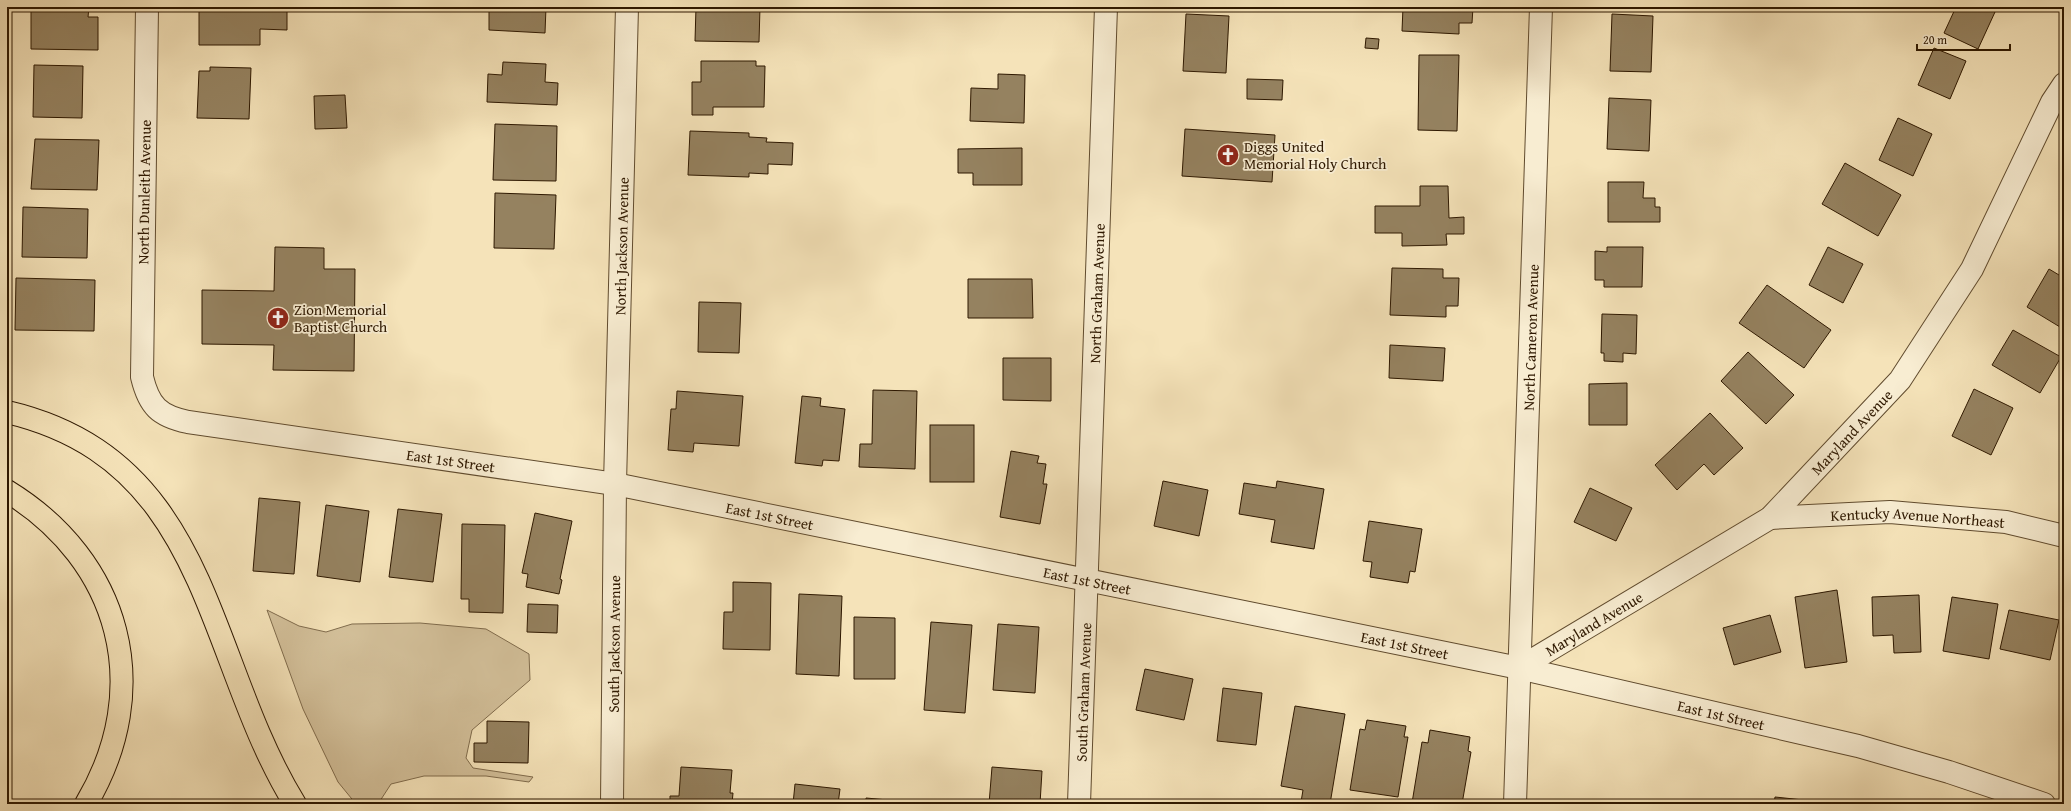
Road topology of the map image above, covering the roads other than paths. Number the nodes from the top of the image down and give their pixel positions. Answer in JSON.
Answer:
{"nodes":[{"id":1,"x":147,"y":7,"type":"edge"},
{"id":2,"x":627,"y":7,"type":"edge"},
{"id":3,"x":1106,"y":7,"type":"edge"},
{"id":4,"x":1541,"y":7,"type":"edge"},
{"id":5,"x":2064,"y":84,"type":"edge"},
{"id":6,"x":142,"y":377,"type":"joint"},
{"id":7,"x":7,"y":412,"type":"edge"},
{"id":8,"x":615,"y":484,"type":"junction"},
{"id":9,"x":7,"y":491,"type":"edge"},
{"id":10,"x":1770,"y":518,"type":"junction"},
{"id":11,"x":2064,"y":536,"type":"edge"},
{"id":12,"x":1086,"y":580,"type":"junction"},
{"id":13,"x":1519,"y":668,"type":"junction"},
{"id":14,"x":86,"y":804,"type":"edge"},
{"id":15,"x":296,"y":804,"type":"edge"},
{"id":16,"x":612,"y":804,"type":"edge"},
{"id":17,"x":1079,"y":804,"type":"edge"},
{"id":18,"x":1515,"y":804,"type":"edge"},
{"id":19,"x":2044,"y":804,"type":"edge"}],
"edges":[{"from":1,"to":6,"type":"street","name":"North Dunleith Avenue"},
{"from":2,"to":8,"type":"street","name":"North Jackson Avenue"},
{"from":3,"to":12,"type":"street","name":"North Graham Avenue"},
{"from":4,"to":13,"type":"street","name":"North Cameron Avenue"},
{"from":5,"to":10,"type":"street","name":"Maryland Avenue"},
{"from":6,"to":8,"type":"street","name":"East 1st Street"},
{"from":7,"to":15,"type":"highway"},
{"from":8,"to":12,"type":"street","name":"East 1st Street"},
{"from":8,"to":16,"type":"street","name":"South Jackson Avenue"},
{"from":9,"to":14,"type":"highway"},
{"from":10,"to":11,"type":"street","name":"Kentucky Avenue Northeast"},
{"from":10,"to":13,"type":"street","name":"Maryland Avenue"},
{"from":12,"to":13,"type":"street","name":"East 1st Street"},
{"from":12,"to":17,"type":"street","name":"South Graham Avenue"},
{"from":13,"to":18,"type":"street","name":"North Cameron Avenue"},
{"from":13,"to":19,"type":"street","name":"East 1st Street"}]}
